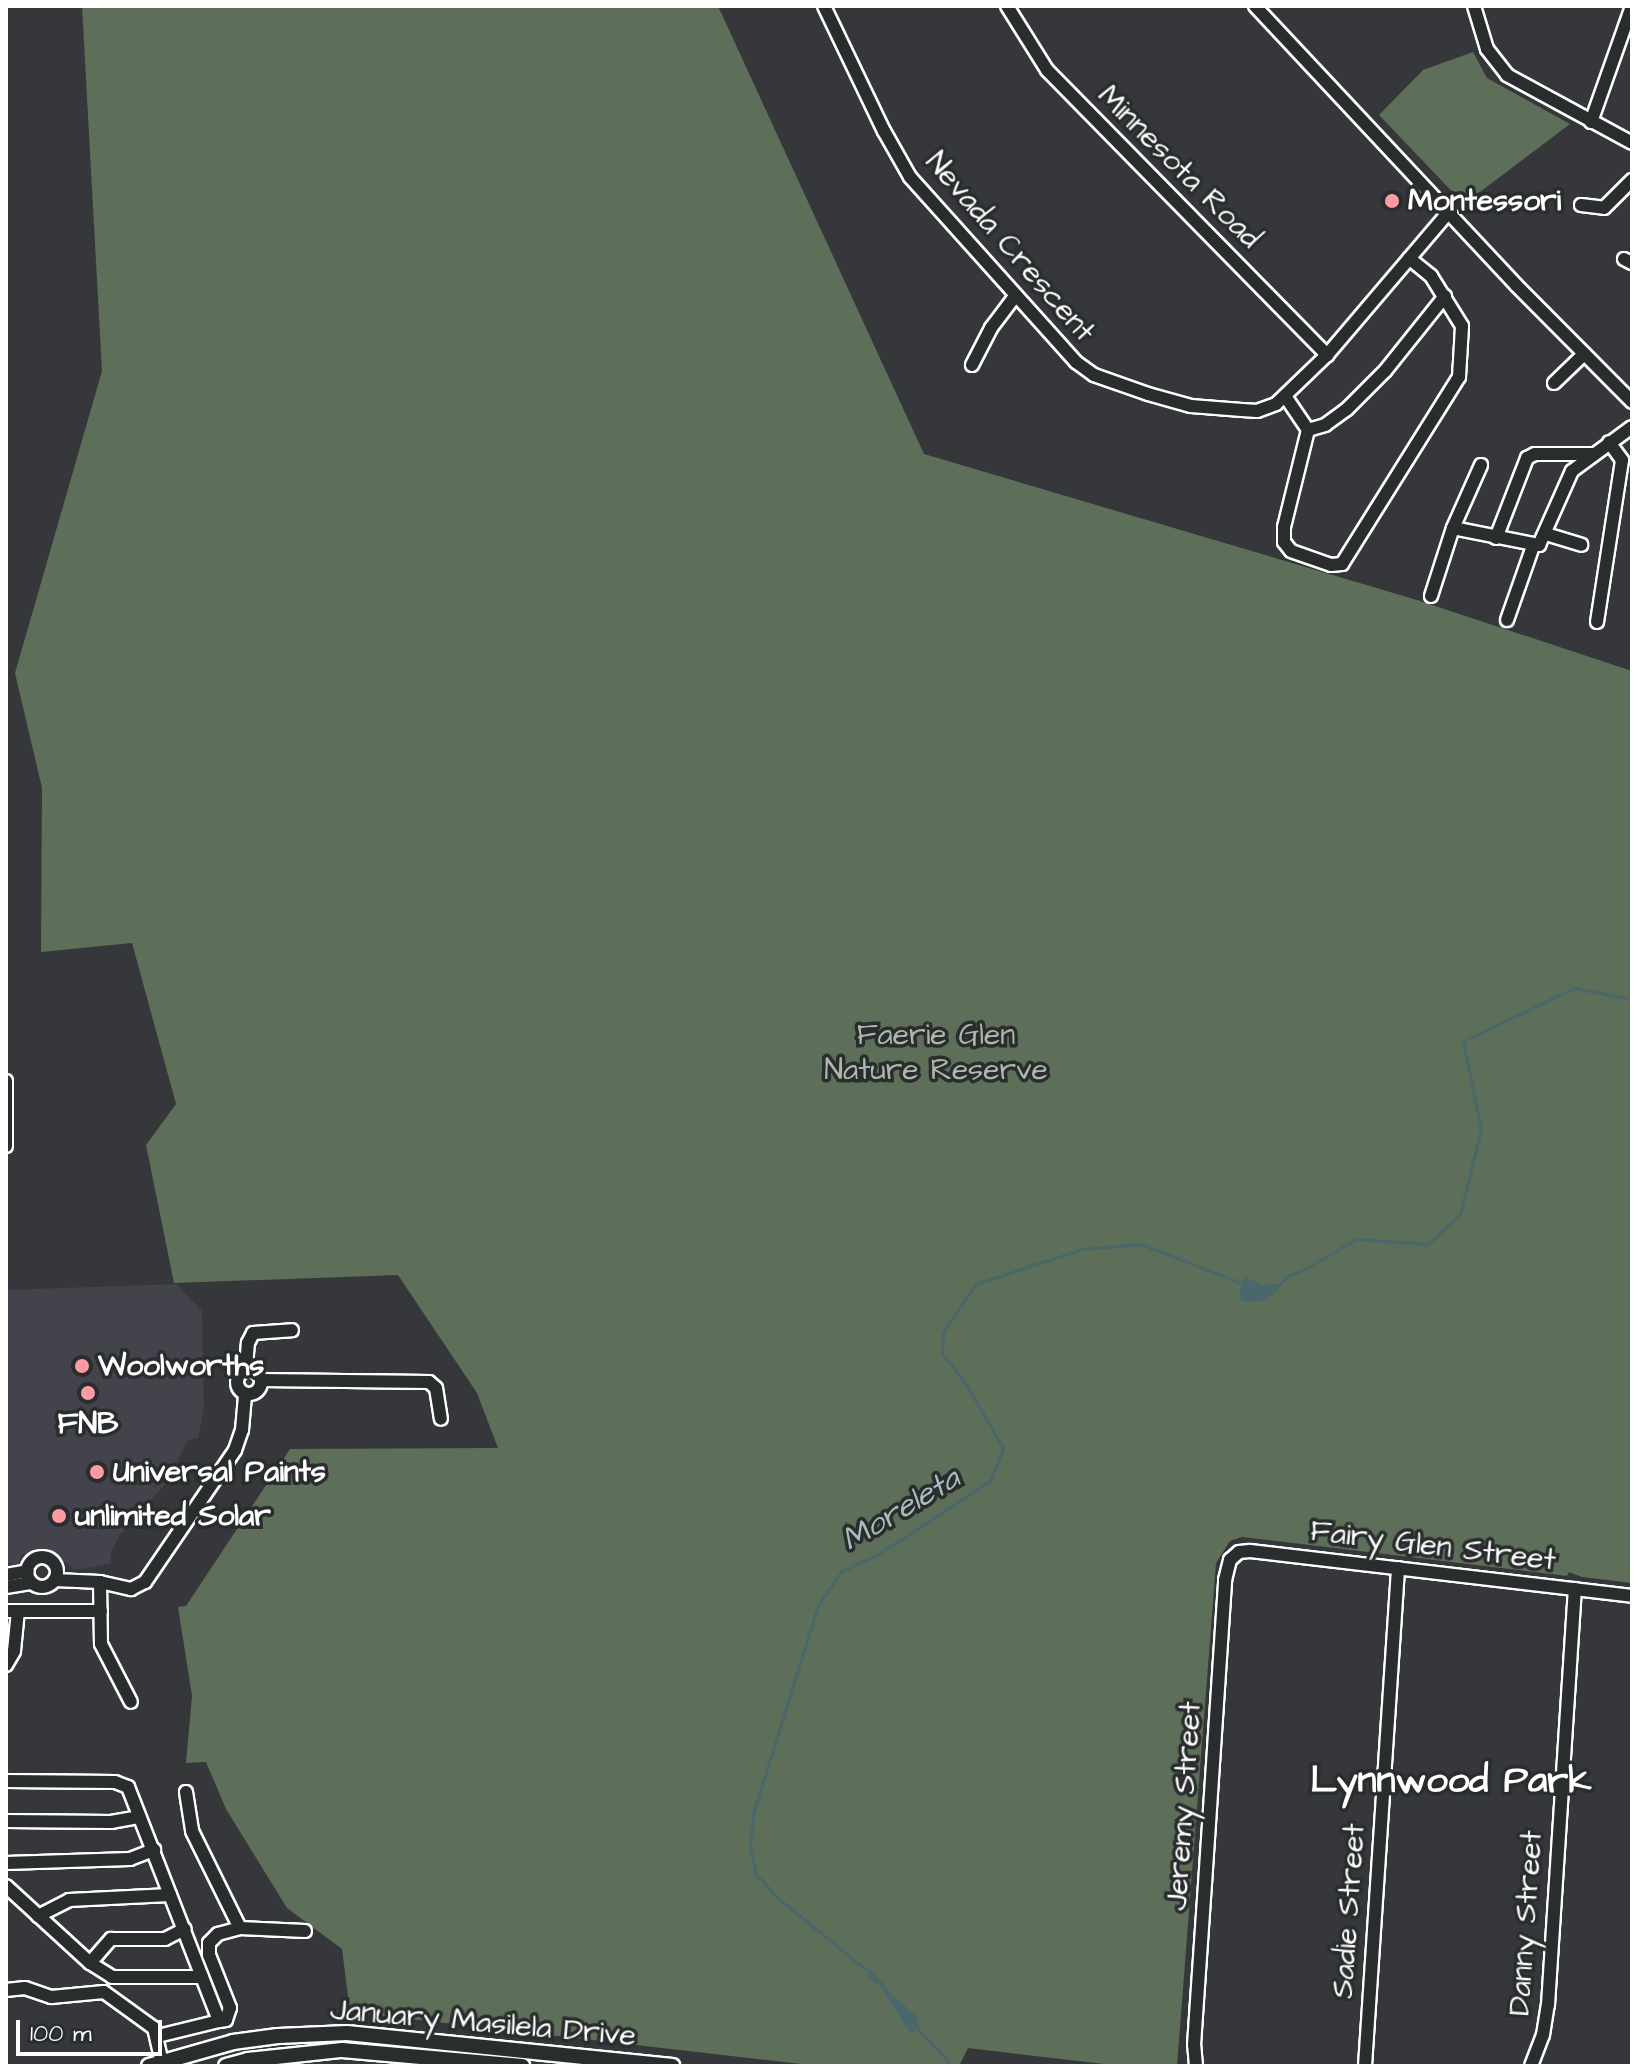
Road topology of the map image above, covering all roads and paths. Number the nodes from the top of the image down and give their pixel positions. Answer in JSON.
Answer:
{"nodes":[{"id":1,"x":824,"y":6,"type":"edge"},
{"id":2,"x":1007,"y":6,"type":"edge"},
{"id":3,"x":1255,"y":6,"type":"edge"},
{"id":4,"x":1474,"y":6,"type":"edge"},
{"id":5,"x":1632,"y":6,"type":"edge"},
{"id":6,"x":1591,"y":122,"type":"junction"},
{"id":7,"x":1632,"y":143,"type":"edge"},
{"id":8,"x":1632,"y":180,"type":"edge"},
{"id":9,"x":1581,"y":205,"type":"dead end"},
{"id":10,"x":1448,"y":213,"type":"junction"},
{"id":11,"x":1409,"y":258,"type":"junction"},
{"id":12,"x":1015,"y":296,"type":"junction"},
{"id":13,"x":1445,"y":296,"type":"junction"},
{"id":14,"x":1584,"y":354,"type":"junction"},
{"id":15,"x":1327,"y":355,"type":"junction"},
{"id":16,"x":972,"y":365,"type":"dead end"},
{"id":17,"x":1554,"y":383,"type":"dead end"},
{"id":18,"x":1285,"y":396,"type":"junction"},
{"id":19,"x":1629,"y":397,"type":"edge"},
{"id":20,"x":1632,"y":427,"type":"edge"},
{"id":21,"x":1308,"y":430,"type":"junction"},
{"id":22,"x":1609,"y":442,"type":"junction"},
{"id":23,"x":1593,"y":454,"type":"junction"},
{"id":24,"x":1481,"y":465,"type":"dead end"},
{"id":25,"x":1453,"y":528,"type":"junction"},
{"id":26,"x":1546,"y":534,"type":"junction"},
{"id":27,"x":1496,"y":538,"type":"junction"},
{"id":28,"x":1581,"y":545,"type":"dead end"},
{"id":29,"x":1533,"y":546,"type":"junction"},
{"id":30,"x":1431,"y":596,"type":"dead end"},
{"id":31,"x":1507,"y":620,"type":"dead end"},
{"id":32,"x":1597,"y":622,"type":"dead end"},
{"id":33,"x":6,"y":1081,"type":"edge"},
{"id":34,"x":6,"y":1146,"type":"edge"},
{"id":35,"x":292,"y":1330,"type":"dead end"},
{"id":36,"x":246,"y":1369,"type":"junction"},
{"id":37,"x":261,"y":1380,"type":"junction"},
{"id":38,"x":245,"y":1394,"type":"junction"},
{"id":39,"x":441,"y":1419,"type":"dead end"},
{"id":40,"x":1230,"y":1560,"type":"joint"},
{"id":41,"x":55,"y":1565,"type":"junction"},
{"id":42,"x":1398,"y":1568,"type":"junction"},
{"id":43,"x":6,"y":1575,"type":"edge"},
{"id":44,"x":30,"y":1577,"type":"junction"},
{"id":45,"x":55,"y":1580,"type":"junction"},
{"id":46,"x":82,"y":1581,"type":"junction"},
{"id":47,"x":100,"y":1582,"type":"junction"},
{"id":48,"x":6,"y":1587,"type":"edge"},
{"id":49,"x":1575,"y":1589,"type":"junction"},
{"id":50,"x":1632,"y":1596,"type":"edge"},
{"id":51,"x":12,"y":1611,"type":"edge"},
{"id":52,"x":101,"y":1611,"type":"junction"},
{"id":53,"x":6,"y":1665,"type":"edge"},
{"id":54,"x":131,"y":1702,"type":"dead end"},
{"id":55,"x":6,"y":1781,"type":"edge"},
{"id":56,"x":186,"y":1792,"type":"dead end"},
{"id":57,"x":140,"y":1817,"type":"junction"},
{"id":58,"x":6,"y":1821,"type":"edge"},
{"id":59,"x":154,"y":1850,"type":"junction"},
{"id":60,"x":6,"y":1863,"type":"edge"},
{"id":61,"x":6,"y":1886,"type":"edge"},
{"id":62,"x":170,"y":1895,"type":"junction"},
{"id":63,"x":38,"y":1916,"type":"junction"},
{"id":64,"x":240,"y":1928,"type":"junction"},
{"id":65,"x":185,"y":1929,"type":"junction"},
{"id":66,"x":305,"y":1931,"type":"dead end"},
{"id":67,"x":90,"y":1963,"type":"junction"},
{"id":68,"x":202,"y":1977,"type":"junction"},
{"id":69,"x":6,"y":1990,"type":"edge"},
{"id":70,"x":219,"y":2021,"type":"junction"},
{"id":71,"x":158,"y":2036,"type":"junction"},
{"id":72,"x":1195,"y":2061,"type":"edge"},
{"id":73,"x":158,"y":2065,"type":"edge"},
{"id":74,"x":226,"y":2066,"type":"edge"},
{"id":75,"x":522,"y":2066,"type":"edge"},
{"id":76,"x":672,"y":2066,"type":"edge"},
{"id":77,"x":1365,"y":2066,"type":"edge"},
{"id":78,"x":1531,"y":2066,"type":"edge"}],
"edges":[{"from":1,"to":12,"type":"street","name":"Nevada Crescent"},
{"from":2,"to":15,"type":"street","name":"Minnesota Road"},
{"from":3,"to":10,"type":"street"},
{"from":4,"to":6,"type":"street"},
{"from":5,"to":6,"type":"street"},
{"from":6,"to":7,"type":"street"},
{"from":8,"to":9,"type":"street"},
{"from":10,"to":11,"type":"street","name":"Nevada Crescent"},
{"from":10,"to":14,"type":"street"},
{"from":11,"to":13,"type":"street"},
{"from":11,"to":15,"type":"street","name":"Nevada Crescent"},
{"from":12,"to":16,"type":"street"},
{"from":12,"to":18,"type":"street","name":"Nevada Crescent"},
{"from":13,"to":21,"type":"street"},
{"from":13,"to":21,"type":"street"},
{"from":14,"to":17,"type":"street"},
{"from":14,"to":19,"type":"street"},
{"from":15,"to":18,"type":"street","name":"Nevada Crescent"},
{"from":18,"to":21,"type":"street"},
{"from":20,"to":22,"type":"street"},
{"from":22,"to":23,"type":"street"},
{"from":22,"to":32,"type":"street"},
{"from":23,"to":26,"type":"street"},
{"from":23,"to":27,"type":"street"},
{"from":24,"to":25,"type":"street"},
{"from":25,"to":27,"type":"street"},
{"from":25,"to":30,"type":"street"},
{"from":26,"to":28,"type":"street"},
{"from":26,"to":29,"type":"street"},
{"from":27,"to":29,"type":"street"},
{"from":29,"to":31,"type":"street"},
{"from":33,"to":34,"type":"street"},
{"from":35,"to":36,"type":"street"},
{"from":36,"to":37,"type":"street"},
{"from":36,"to":38,"type":"street"},
{"from":37,"to":38,"type":"street"},
{"from":37,"to":39,"type":"street"},
{"from":38,"to":47,"type":"street"},
{"from":40,"to":42,"type":"street","name":"Fairy Glen Street"},
{"from":40,"to":72,"type":"street","name":"Jeremy Street"},
{"from":41,"to":44,"type":"street"},
{"from":41,"to":45,"type":"street"},
{"from":41,"to":46,"type":"street"},
{"from":42,"to":49,"type":"street","name":"Fairy Glen Street"},
{"from":42,"to":77,"type":"street","name":"Sadie Street"},
{"from":43,"to":44,"type":"street"},
{"from":44,"to":45,"type":"street"},
{"from":44,"to":48,"type":"street"},
{"from":45,"to":46,"type":"street"},
{"from":46,"to":47,"type":"street"},
{"from":47,"to":52,"type":"street"},
{"from":49,"to":50,"type":"street","name":"Fairy Glen Street"},
{"from":49,"to":78,"type":"street","name":"Danny Street"},
{"from":51,"to":52,"type":"street"},
{"from":51,"to":53,"type":"street"},
{"from":52,"to":54,"type":"street"},
{"from":55,"to":57,"type":"street"},
{"from":56,"to":64,"type":"street"},
{"from":57,"to":58,"type":"street"},
{"from":57,"to":59,"type":"street"},
{"from":59,"to":60,"type":"street"},
{"from":59,"to":62,"type":"street"},
{"from":61,"to":63,"type":"street"},
{"from":62,"to":63,"type":"street"},
{"from":62,"to":65,"type":"street"},
{"from":63,"to":67,"type":"street"},
{"from":64,"to":66,"type":"street"},
{"from":64,"to":70,"type":"street"},
{"from":65,"to":67,"type":"street"},
{"from":65,"to":68,"type":"street"},
{"from":67,"to":68,"type":"street"},
{"from":68,"to":70,"type":"street"},
{"from":69,"to":71,"type":"street"},
{"from":70,"to":71,"type":"street"},
{"from":71,"to":73,"type":"street"},
{"from":73,"to":76,"type":"main road","name":"January Masilela Drive"},
{"from":74,"to":75,"type":"main road","name":"January Masilela Drive"}]}
